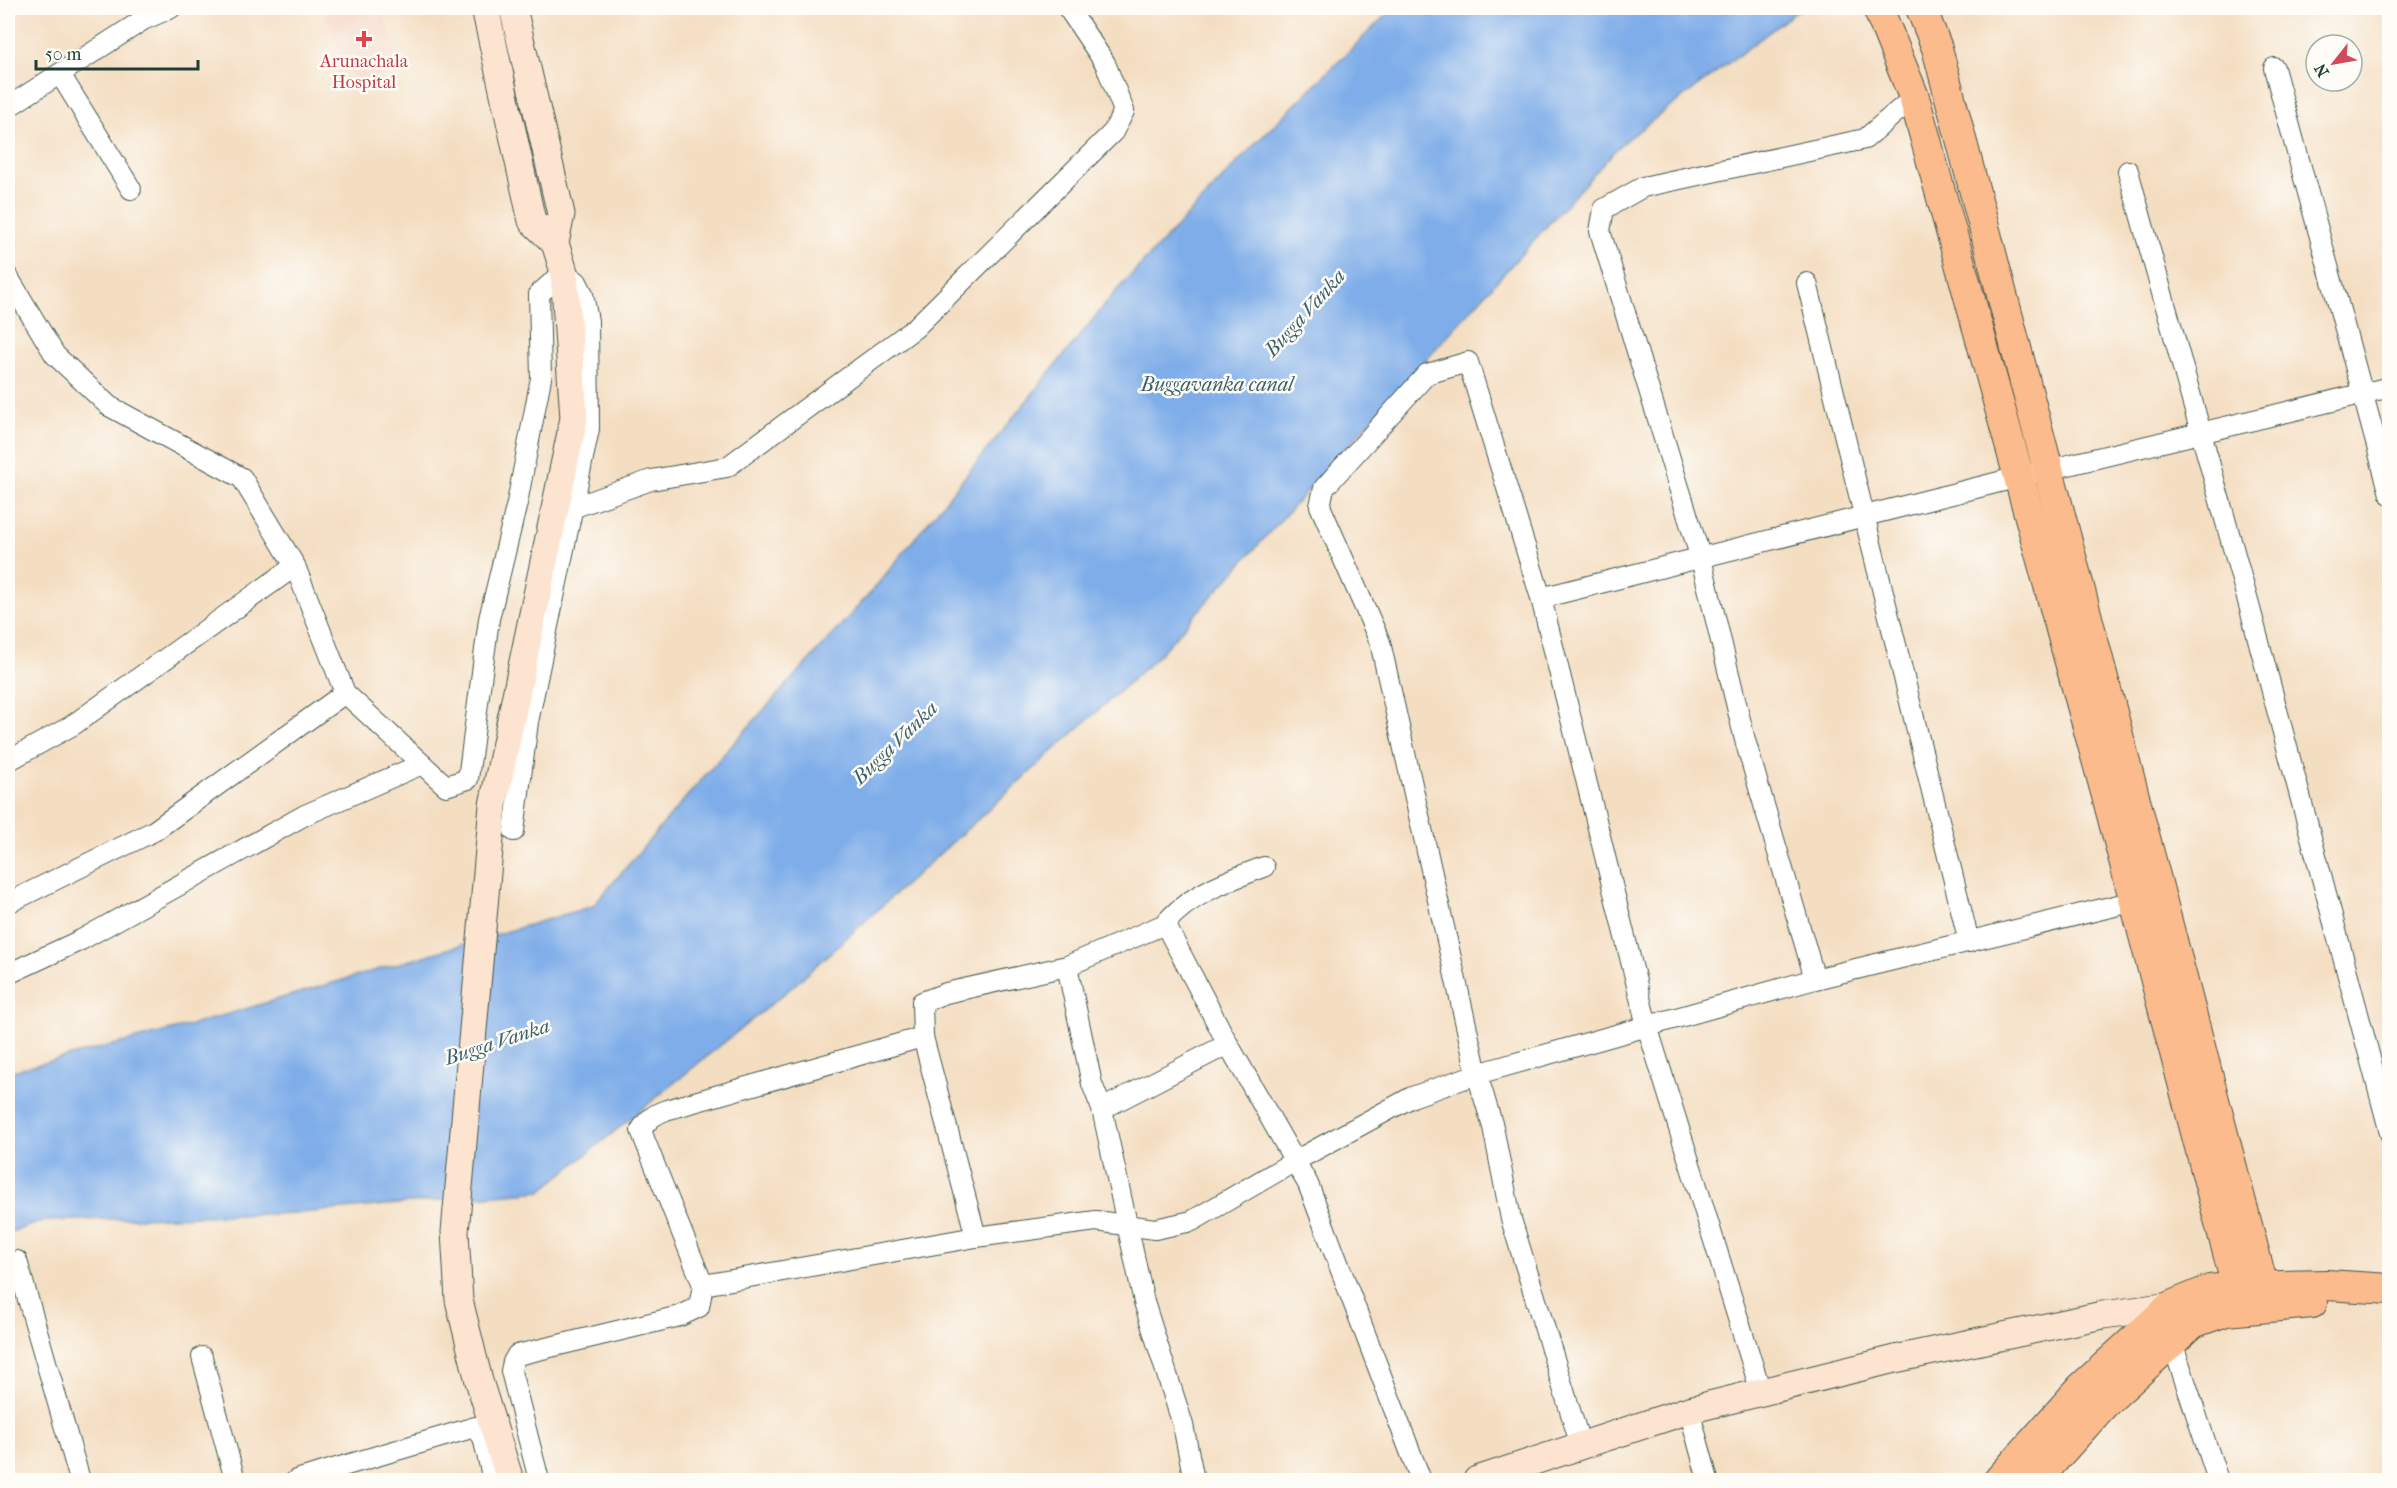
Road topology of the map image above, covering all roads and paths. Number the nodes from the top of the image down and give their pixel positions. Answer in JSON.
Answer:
{"nodes":[{"id":1,"x":171,"y":8,"type":"edge"},
{"id":2,"x":485,"y":8,"type":"edge"},
{"id":3,"x":513,"y":8,"type":"edge"},
{"id":4,"x":1068,"y":8,"type":"edge"},
{"id":5,"x":1878,"y":8,"type":"edge"},
{"id":6,"x":1921,"y":8,"type":"edge"},
{"id":7,"x":2274,"y":68,"type":"dead end"},
{"id":8,"x":60,"y":74,"type":"junction"},
{"id":9,"x":1914,"y":97,"type":"junction"},
{"id":10,"x":8,"y":107,"type":"edge"},
{"id":11,"x":2128,"y":171,"type":"dead end"},
{"id":12,"x":131,"y":189,"type":"dead end"},
{"id":13,"x":555,"y":243,"type":"junction"},
{"id":14,"x":564,"y":272,"type":"junction"},
{"id":15,"x":8,"y":277,"type":"edge"},
{"id":16,"x":1807,"y":283,"type":"dead end"},
{"id":17,"x":2390,"y":387,"type":"edge"},
{"id":18,"x":2364,"y":394,"type":"junction"},
{"id":19,"x":2201,"y":433,"type":"junction"},
{"id":20,"x":2049,"y":470,"type":"junction"},
{"id":21,"x":2019,"y":477,"type":"junction"},
{"id":22,"x":2390,"y":494,"type":"edge"},
{"id":23,"x":575,"y":507,"type":"junction"},
{"id":24,"x":1865,"y":517,"type":"junction"},
{"id":25,"x":1701,"y":559,"type":"junction"},
{"id":26,"x":295,"y":566,"type":"junction"},
{"id":27,"x":1541,"y":598,"type":"junction"},
{"id":28,"x":345,"y":693,"type":"junction"},
{"id":29,"x":8,"y":761,"type":"edge"},
{"id":30,"x":422,"y":764,"type":"junction"},
{"id":31,"x":514,"y":831,"type":"dead end"},
{"id":32,"x":1264,"y":867,"type":"dead end"},
{"id":33,"x":2135,"y":901,"type":"junction"},
{"id":34,"x":8,"y":903,"type":"edge"},
{"id":35,"x":1165,"y":924,"type":"junction"},
{"id":36,"x":1969,"y":942,"type":"junction"},
{"id":37,"x":1067,"y":966,"type":"junction"},
{"id":38,"x":8,"y":974,"type":"edge"},
{"id":39,"x":1815,"y":980,"type":"junction"},
{"id":40,"x":1647,"y":1026,"type":"junction"},
{"id":41,"x":923,"y":1037,"type":"junction"},
{"id":42,"x":1228,"y":1044,"type":"junction"},
{"id":43,"x":1476,"y":1074,"type":"junction"},
{"id":44,"x":1102,"y":1109,"type":"junction"},
{"id":45,"x":2390,"y":1133,"type":"edge"},
{"id":46,"x":1295,"y":1161,"type":"junction"},
{"id":47,"x":1128,"y":1226,"type":"junction"},
{"id":48,"x":976,"y":1237,"type":"junction"},
{"id":49,"x":17,"y":1261,"type":"dead end"},
{"id":50,"x":703,"y":1285,"type":"junction"},
{"id":51,"x":2250,"y":1286,"type":"junction"},
{"id":52,"x":2390,"y":1289,"type":"edge"},
{"id":53,"x":2390,"y":1295,"type":"edge"},
{"id":54,"x":2171,"y":1306,"type":"junction"},
{"id":55,"x":2172,"y":1342,"type":"junction"},
{"id":56,"x":202,"y":1356,"type":"dead end"},
{"id":57,"x":1761,"y":1392,"type":"junction"},
{"id":58,"x":1689,"y":1410,"type":"junction"},
{"id":59,"x":1581,"y":1446,"type":"junction"},
{"id":60,"x":80,"y":1480,"type":"edge"},
{"id":61,"x":235,"y":1480,"type":"edge"},
{"id":62,"x":296,"y":1480,"type":"edge"},
{"id":63,"x":493,"y":1480,"type":"edge"},
{"id":64,"x":510,"y":1480,"type":"edge"},
{"id":65,"x":540,"y":1480,"type":"edge"},
{"id":66,"x":1194,"y":1480,"type":"edge"},
{"id":67,"x":1421,"y":1480,"type":"edge"},
{"id":68,"x":1477,"y":1480,"type":"edge"},
{"id":69,"x":1708,"y":1480,"type":"edge"},
{"id":70,"x":1999,"y":1480,"type":"edge"},
{"id":71,"x":2036,"y":1480,"type":"edge"},
{"id":72,"x":2218,"y":1480,"type":"edge"}],
"edges":[{"from":1,"to":8,"type":"street"},
{"from":2,"to":13,"type":"main road"},
{"from":3,"to":13,"type":"main road"},
{"from":4,"to":23,"type":"street"},
{"from":5,"to":9,"type":"main road"},
{"from":6,"to":20,"type":"main road"},
{"from":7,"to":18,"type":"street"},
{"from":8,"to":10,"type":"street"},
{"from":8,"to":12,"type":"street"},
{"from":9,"to":21,"type":"main road"},
{"from":9,"to":25,"type":"street"},
{"from":11,"to":19,"type":"street"},
{"from":13,"to":14,"type":"main road"},
{"from":14,"to":23,"type":"street"},
{"from":14,"to":30,"type":"street"},
{"from":14,"to":64,"type":"main road"},
{"from":15,"to":26,"type":"street"},
{"from":16,"to":24,"type":"street"},
{"from":17,"to":18,"type":"street"},
{"from":18,"to":19,"type":"street"},
{"from":18,"to":22,"type":"street"},
{"from":19,"to":20,"type":"street"},
{"from":19,"to":45,"type":"street"},
{"from":20,"to":21,"type":"street"},
{"from":20,"to":51,"type":"main road"},
{"from":21,"to":24,"type":"street"},
{"from":21,"to":33,"type":"main road"},
{"from":23,"to":31,"type":"street"},
{"from":24,"to":25,"type":"street"},
{"from":24,"to":36,"type":"street"},
{"from":25,"to":27,"type":"street"},
{"from":25,"to":39,"type":"street"},
{"from":26,"to":28,"type":"street"},
{"from":26,"to":29,"type":"street"},
{"from":27,"to":40,"type":"street"},
{"from":27,"to":43,"type":"street"},
{"from":28,"to":30,"type":"street"},
{"from":28,"to":34,"type":"street"},
{"from":30,"to":38,"type":"street"},
{"from":32,"to":35,"type":"street"},
{"from":33,"to":36,"type":"street"},
{"from":33,"to":51,"type":"main road"},
{"from":35,"to":37,"type":"street"},
{"from":35,"to":42,"type":"street"},
{"from":36,"to":39,"type":"street"},
{"from":37,"to":41,"type":"street"},
{"from":37,"to":44,"type":"street"},
{"from":39,"to":40,"type":"street"},
{"from":40,"to":43,"type":"street"},
{"from":40,"to":57,"type":"street"},
{"from":41,"to":48,"type":"street"},
{"from":41,"to":50,"type":"street"},
{"from":42,"to":44,"type":"street"},
{"from":42,"to":46,"type":"street"},
{"from":43,"to":46,"type":"street"},
{"from":43,"to":59,"type":"street"},
{"from":44,"to":47,"type":"street"},
{"from":46,"to":47,"type":"street"},
{"from":46,"to":67,"type":"street"},
{"from":47,"to":48,"type":"street"},
{"from":47,"to":66,"type":"street"},
{"from":48,"to":50,"type":"street"},
{"from":49,"to":60,"type":"street"},
{"from":50,"to":65,"type":"street"},
{"from":51,"to":52,"type":"main road"},
{"from":51,"to":54,"type":"main road"},
{"from":53,"to":55,"type":"main road"},
{"from":54,"to":57,"type":"main road"},
{"from":54,"to":70,"type":"main road"},
{"from":55,"to":71,"type":"main road"},
{"from":55,"to":72,"type":"street"},
{"from":56,"to":61,"type":"street"},
{"from":57,"to":58,"type":"main road"},
{"from":58,"to":59,"type":"main road"},
{"from":58,"to":69,"type":"street"},
{"from":59,"to":68,"type":"main road"},
{"from":62,"to":63,"type":"street"}]}
